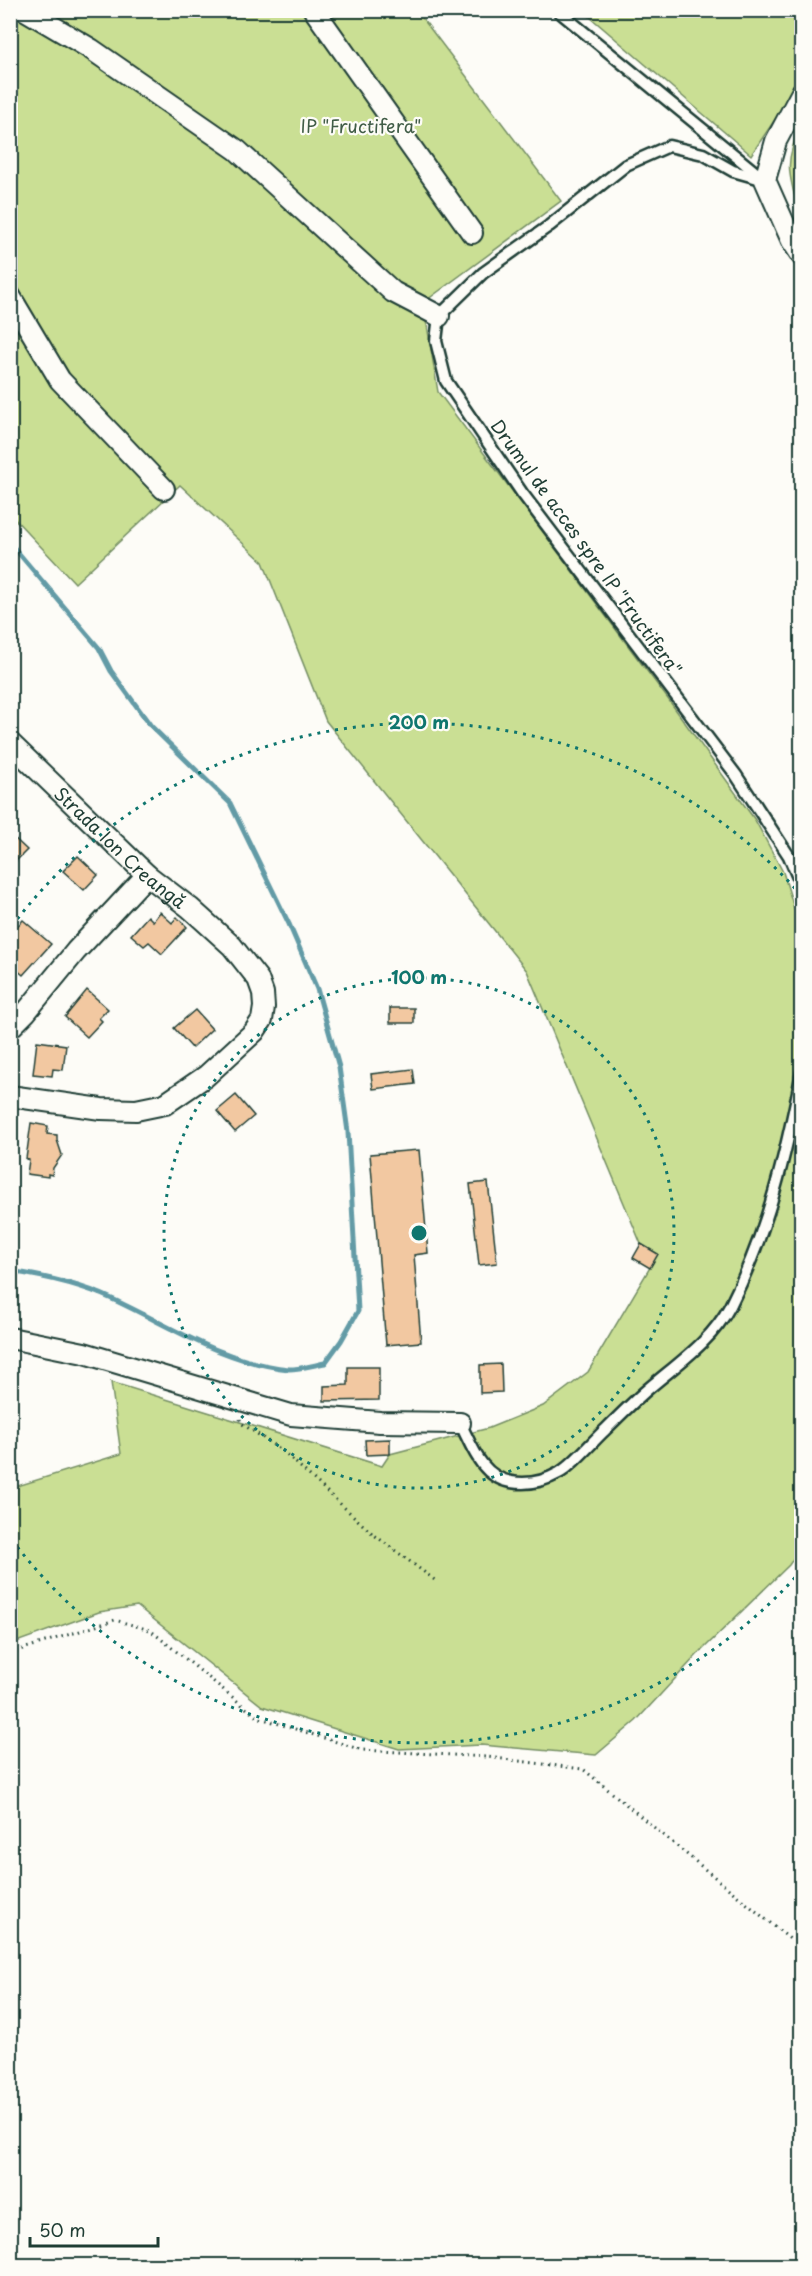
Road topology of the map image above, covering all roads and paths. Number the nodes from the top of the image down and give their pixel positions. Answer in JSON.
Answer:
{"nodes":[{"id":1,"x":25,"y":10,"type":"edge"},
{"id":2,"x":314,"y":10,"type":"edge"},
{"id":3,"x":557,"y":10,"type":"edge"},
{"id":4,"x":801,"y":92,"type":"edge"},
{"id":5,"x":765,"y":180,"type":"junction"},
{"id":6,"x":472,"y":233,"type":"dead end"},
{"id":7,"x":801,"y":256,"type":"edge"},
{"id":8,"x":10,"y":296,"type":"edge"},
{"id":9,"x":439,"y":316,"type":"junction"},
{"id":10,"x":164,"y":489,"type":"dead end"},
{"id":11,"x":10,"y":743,"type":"edge"},
{"id":12,"x":147,"y":875,"type":"junction"},
{"id":13,"x":801,"y":887,"type":"edge"},
{"id":14,"x":10,"y":1028,"type":"edge"},
{"id":15,"x":801,"y":1072,"type":"edge"},
{"id":16,"x":10,"y":1096,"type":"edge"},
{"id":17,"x":10,"y":1338,"type":"edge"},
{"id":18,"x":238,"y":1399,"type":"junction"},
{"id":19,"x":460,"y":1423,"type":"joint"},
{"id":20,"x":436,"y":1581,"type":"dead end"},
{"id":21,"x":10,"y":1653,"type":"edge"},
{"id":22,"x":801,"y":1949,"type":"edge"}],
"edges":[{"from":1,"to":9,"type":"street"},
{"from":2,"to":6,"type":"street"},
{"from":3,"to":5,"type":"lane"},
{"from":4,"to":5,"type":"street"},
{"from":5,"to":7,"type":"street"},
{"from":5,"to":9,"type":"lane"},
{"from":8,"to":10,"type":"street"},
{"from":9,"to":13,"type":"lane","name":"Drumul de acces spre IP \"Fructifera\""},
{"from":11,"to":12,"type":"street","name":"Strada Ion Creangă"},
{"from":12,"to":14,"type":"street"},
{"from":12,"to":16,"type":"street","name":"Strada Ion Creangă"},
{"from":15,"to":19,"type":"lane"},
{"from":17,"to":18,"type":"street"},
{"from":18,"to":19,"type":"street"},
{"from":18,"to":20,"type":"path"},
{"from":21,"to":22,"type":"path"}]}
